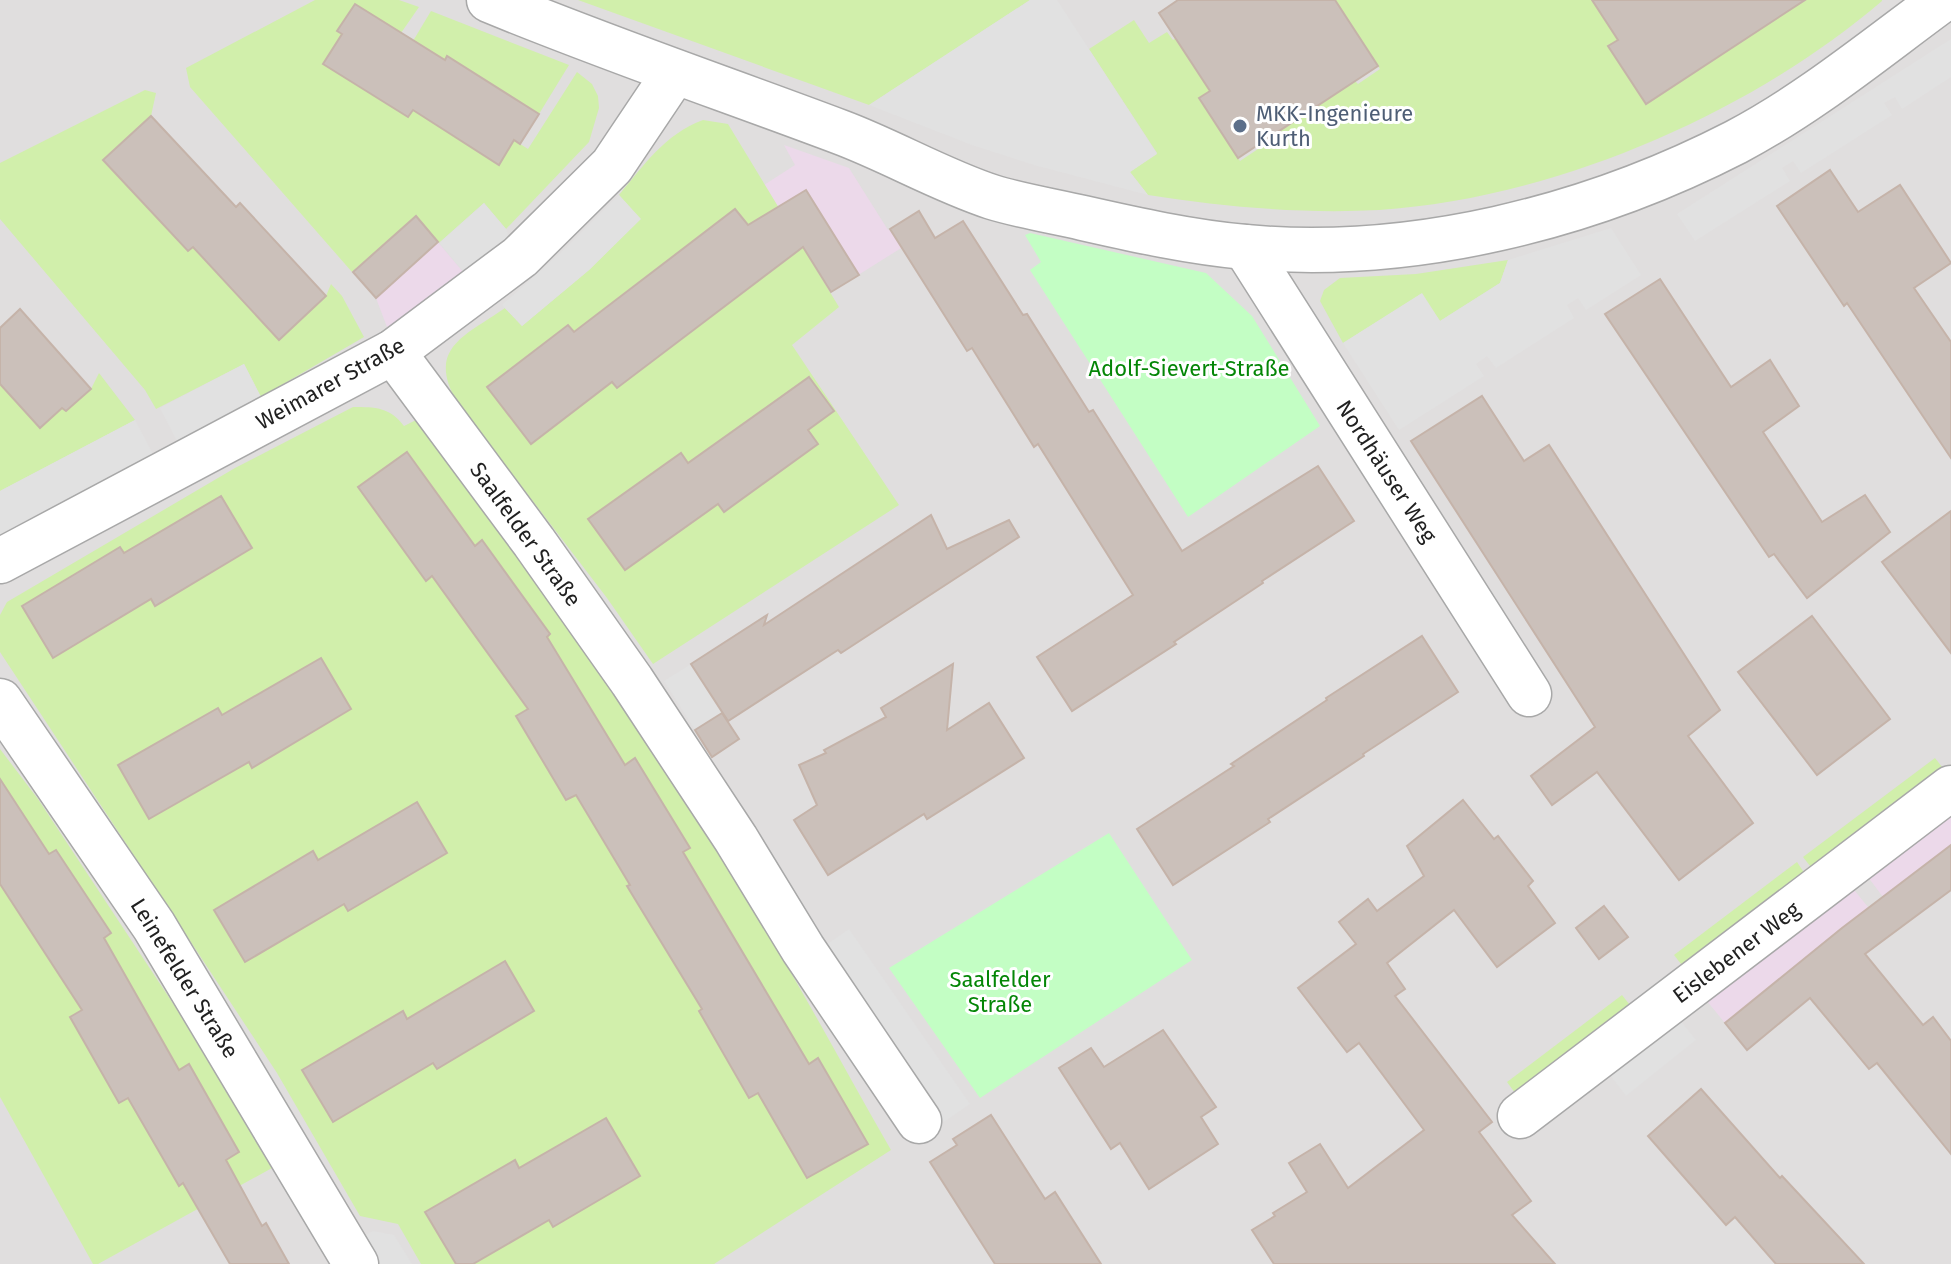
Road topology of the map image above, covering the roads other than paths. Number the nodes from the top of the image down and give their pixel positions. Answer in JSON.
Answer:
{"nodes":[{"id":1,"x":489,"y":0,"type":"edge"},
{"id":2,"x":1942,"y":0,"type":"edge"},
{"id":3,"x":675,"y":72,"type":"junction"},
{"id":4,"x":1245,"y":247,"type":"junction"},
{"id":5,"x":393,"y":352,"type":"junction"},
{"id":6,"x":0,"y":561,"type":"edge"},
{"id":7,"x":1529,"y":694,"type":"dead end"},
{"id":8,"x":0,"y":701,"type":"edge"},
{"id":9,"x":1951,"y":788,"type":"edge"},
{"id":10,"x":1520,"y":1116,"type":"dead end"},
{"id":11,"x":919,"y":1121,"type":"dead end"},
{"id":12,"x":356,"y":1264,"type":"edge"}],
"edges":[{"from":1,"to":3,"type":"street"},
{"from":2,"to":4,"type":"street"},
{"from":3,"to":4,"type":"street"},
{"from":3,"to":5,"type":"street","name":"Weimarer Straße"},
{"from":4,"to":7,"type":"street","name":"Nordhäuser Weg"},
{"from":5,"to":6,"type":"street","name":"Weimarer Straße"},
{"from":5,"to":11,"type":"street","name":"Saalfelder Straße"},
{"from":8,"to":12,"type":"street","name":"Leinefelder Straße"},
{"from":9,"to":10,"type":"street","name":"Eislebener Weg"}]}
